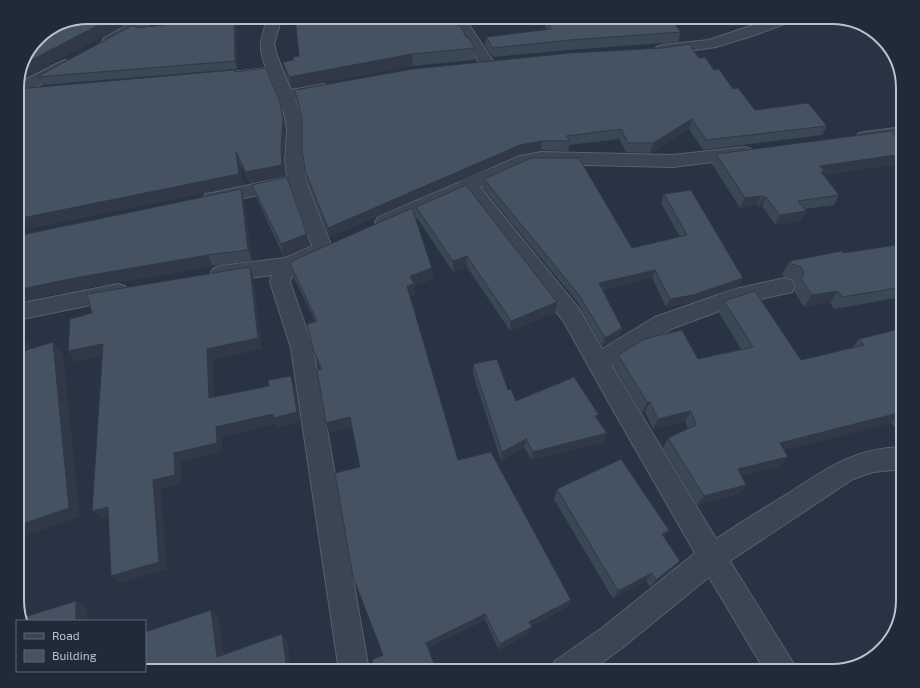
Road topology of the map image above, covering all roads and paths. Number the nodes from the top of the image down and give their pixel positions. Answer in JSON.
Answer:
{"nodes":[{"id":1,"x":139,"y":24,"type":"edge"},
{"id":2,"x":272,"y":24,"type":"edge"},
{"id":3,"x":461,"y":24,"type":"edge"},
{"id":4,"x":771,"y":24,"type":"edge"},
{"id":5,"x":98,"y":47,"type":"edge"},
{"id":6,"x":644,"y":52,"type":"edge"},
{"id":7,"x":78,"y":58,"type":"edge"},
{"id":8,"x":487,"y":64,"type":"edge"},
{"id":9,"x":275,"y":72,"type":"junction"},
{"id":10,"x":221,"y":76,"type":"edge"},
{"id":11,"x":338,"y":86,"type":"edge"},
{"id":12,"x":24,"y":88,"type":"edge"},
{"id":13,"x":48,"y":91,"type":"edge"},
{"id":14,"x":24,"y":92,"type":"edge"},
{"id":15,"x":286,"y":96,"type":"junction"},
{"id":16,"x":896,"y":133,"type":"edge"},
{"id":17,"x":849,"y":139,"type":"edge"},
{"id":18,"x":765,"y":150,"type":"edge"},
{"id":19,"x":297,"y":181,"type":"junction"},
{"id":20,"x":468,"y":184,"type":"junction"},
{"id":21,"x":196,"y":202,"type":"edge"},
{"id":22,"x":366,"y":230,"type":"edge"},
{"id":23,"x":289,"y":265,"type":"junction"},
{"id":24,"x":205,"y":276,"type":"edge"},
{"id":25,"x":785,"y":286,"type":"dead end"},
{"id":26,"x":136,"y":289,"type":"edge"},
{"id":27,"x":24,"y":311,"type":"edge"},
{"id":28,"x":598,"y":363,"type":"junction"},
{"id":29,"x":896,"y":458,"type":"edge"},
{"id":30,"x":712,"y":557,"type":"junction"},
{"id":31,"x":353,"y":664,"type":"edge"},
{"id":32,"x":575,"y":664,"type":"edge"},
{"id":33,"x":778,"y":664,"type":"edge"}],
"edges":[{"from":1,"to":5,"type":"street"},
{"from":2,"to":9,"type":"street"},
{"from":3,"to":8,"type":"street"},
{"from":4,"to":6,"type":"street"},
{"from":7,"to":12,"type":"street"},
{"from":9,"to":10,"type":"street"},
{"from":9,"to":15,"type":"street"},
{"from":11,"to":15,"type":"street"},
{"from":13,"to":14,"type":"street"},
{"from":15,"to":19,"type":"street"},
{"from":16,"to":17,"type":"street"},
{"from":18,"to":20,"type":"street"},
{"from":19,"to":21,"type":"street"},
{"from":19,"to":23,"type":"street"},
{"from":20,"to":22,"type":"street"},
{"from":20,"to":28,"type":"street"},
{"from":23,"to":24,"type":"street"},
{"from":23,"to":31,"type":"street"},
{"from":25,"to":28,"type":"street"},
{"from":26,"to":27,"type":"street"},
{"from":28,"to":30,"type":"street"},
{"from":29,"to":30,"type":"street"},
{"from":30,"to":32,"type":"street"},
{"from":30,"to":33,"type":"street"}]}
